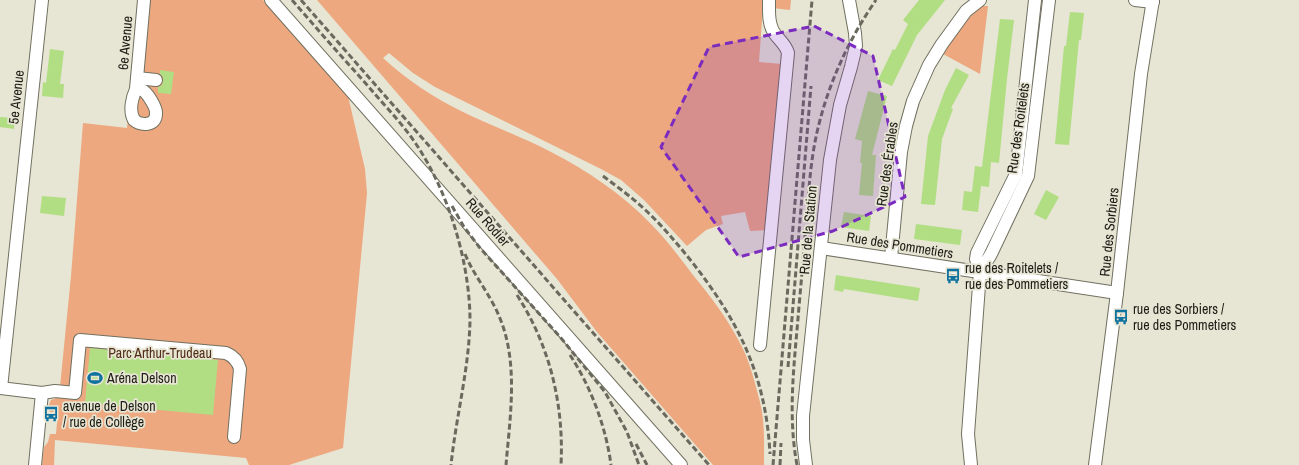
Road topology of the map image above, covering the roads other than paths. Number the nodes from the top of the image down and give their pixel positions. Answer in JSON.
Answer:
{"nodes":[{"id":1,"x":42,"y":0,"type":"edge"},
{"id":2,"x":144,"y":0,"type":"edge"},
{"id":3,"x":271,"y":0,"type":"edge"},
{"id":4,"x":769,"y":0,"type":"edge"},
{"id":5,"x":849,"y":0,"type":"edge"},
{"id":6,"x":980,"y":0,"type":"edge"},
{"id":7,"x":1035,"y":0,"type":"edge"},
{"id":8,"x":1049,"y":0,"type":"edge"},
{"id":9,"x":1135,"y":0,"type":"edge"},
{"id":10,"x":1153,"y":1,"type":"edge"},
{"id":11,"x":156,"y":80,"type":"dead end"},
{"id":12,"x":136,"y":84,"type":"junction"},
{"id":13,"x":1017,"y":166,"type":"junction"},
{"id":14,"x":1030,"y":168,"type":"junction"},
{"id":15,"x":821,"y":248,"type":"junction"},
{"id":16,"x":891,"y":258,"type":"junction"},
{"id":17,"x":980,"y":272,"type":"junction"},
{"id":18,"x":1117,"y":293,"type":"junction"},
{"id":19,"x":760,"y":345,"type":"dead end"},
{"id":20,"x":1,"y":388,"type":"edge"},
{"id":21,"x":42,"y":393,"type":"junction"},
{"id":22,"x":234,"y":437,"type":"dead end"},
{"id":23,"x":35,"y":465,"type":"edge"},
{"id":24,"x":681,"y":465,"type":"edge"},
{"id":25,"x":806,"y":465,"type":"edge"},
{"id":26,"x":971,"y":465,"type":"edge"},
{"id":27,"x":1096,"y":465,"type":"edge"}],
"edges":[{"from":1,"to":20,"type":"street","name":"5e Avenue"},
{"from":2,"to":12,"type":"street","name":"6e Avenue"},
{"from":3,"to":24,"type":"street","name":"Rue Rodier"},
{"from":4,"to":19,"type":"street"},
{"from":5,"to":15,"type":"street","name":"Rue de la Station"},
{"from":6,"to":16,"type":"street","name":"Rue des Érables"},
{"from":7,"to":13,"type":"street","name":"Rue des Roitelets"},
{"from":8,"to":14,"type":"street","name":"Rue des Roitelets"},
{"from":9,"to":10,"type":"street","name":"Rue des Sorbiers"},
{"from":10,"to":18,"type":"street","name":"Rue des Sorbiers"},
{"from":11,"to":12,"type":"street"},
{"from":12,"to":12,"type":"street","name":"6e Avenue"},
{"from":13,"to":14,"type":"street"},
{"from":13,"to":17,"type":"street","name":"Rue des Roitelets"},
{"from":14,"to":17,"type":"street","name":"Rue des Roitelets"},
{"from":15,"to":16,"type":"street","name":"Rue des Pommetiers"},
{"from":15,"to":25,"type":"street","name":"Rue de la Station"},
{"from":16,"to":17,"type":"street","name":"Rue des Pommetiers"},
{"from":17,"to":18,"type":"street","name":"Rue des Pommetiers"},
{"from":17,"to":26,"type":"street","name":"Rue des Roitelets"},
{"from":18,"to":27,"type":"street","name":"Rue des Sorbiers"},
{"from":20,"to":21,"type":"street"},
{"from":21,"to":22,"type":"street"},
{"from":21,"to":23,"type":"street"}]}
